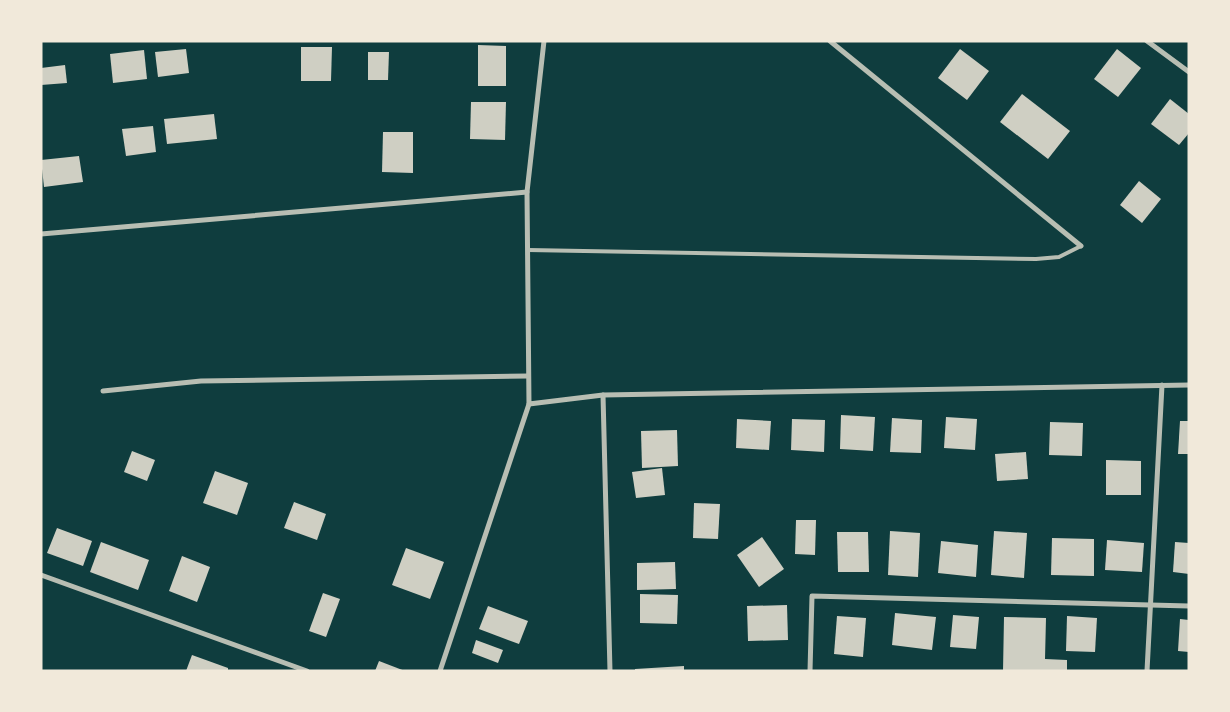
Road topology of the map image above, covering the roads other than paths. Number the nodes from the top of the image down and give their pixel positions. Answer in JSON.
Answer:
{"nodes":[{"id":1,"x":544,"y":41,"type":"edge"},
{"id":2,"x":830,"y":41,"type":"edge"},
{"id":3,"x":1147,"y":41,"type":"edge"},
{"id":4,"x":1189,"y":72,"type":"edge"},
{"id":5,"x":527,"y":192,"type":"junction"},
{"id":6,"x":41,"y":234,"type":"edge"},
{"id":7,"x":1081,"y":246,"type":"joint"},
{"id":8,"x":528,"y":250,"type":"junction"},
{"id":9,"x":528,"y":376,"type":"junction"},
{"id":10,"x":1162,"y":385,"type":"junction"},
{"id":11,"x":1189,"y":385,"type":"edge"},
{"id":12,"x":103,"y":391,"type":"dead end"},
{"id":13,"x":603,"y":395,"type":"junction"},
{"id":14,"x":529,"y":404,"type":"junction"},
{"id":15,"x":41,"y":575,"type":"edge"},
{"id":16,"x":1151,"y":605,"type":"junction"},
{"id":17,"x":1189,"y":606,"type":"edge"},
{"id":18,"x":307,"y":671,"type":"edge"},
{"id":19,"x":440,"y":671,"type":"edge"},
{"id":20,"x":610,"y":671,"type":"edge"},
{"id":21,"x":810,"y":671,"type":"edge"},
{"id":22,"x":1147,"y":671,"type":"edge"}],
"edges":[{"from":1,"to":5,"type":"street"},
{"from":2,"to":7,"type":"street"},
{"from":3,"to":4,"type":"street"},
{"from":5,"to":6,"type":"street"},
{"from":5,"to":8,"type":"street"},
{"from":7,"to":8,"type":"lane"},
{"from":8,"to":9,"type":"street"},
{"from":9,"to":12,"type":"street"},
{"from":9,"to":14,"type":"street"},
{"from":10,"to":11,"type":"street"},
{"from":10,"to":13,"type":"street"},
{"from":10,"to":16,"type":"street"},
{"from":13,"to":14,"type":"street"},
{"from":13,"to":20,"type":"street"},
{"from":14,"to":19,"type":"street"},
{"from":15,"to":18,"type":"street"},
{"from":16,"to":17,"type":"street"},
{"from":16,"to":21,"type":"street"},
{"from":16,"to":22,"type":"street"}]}
